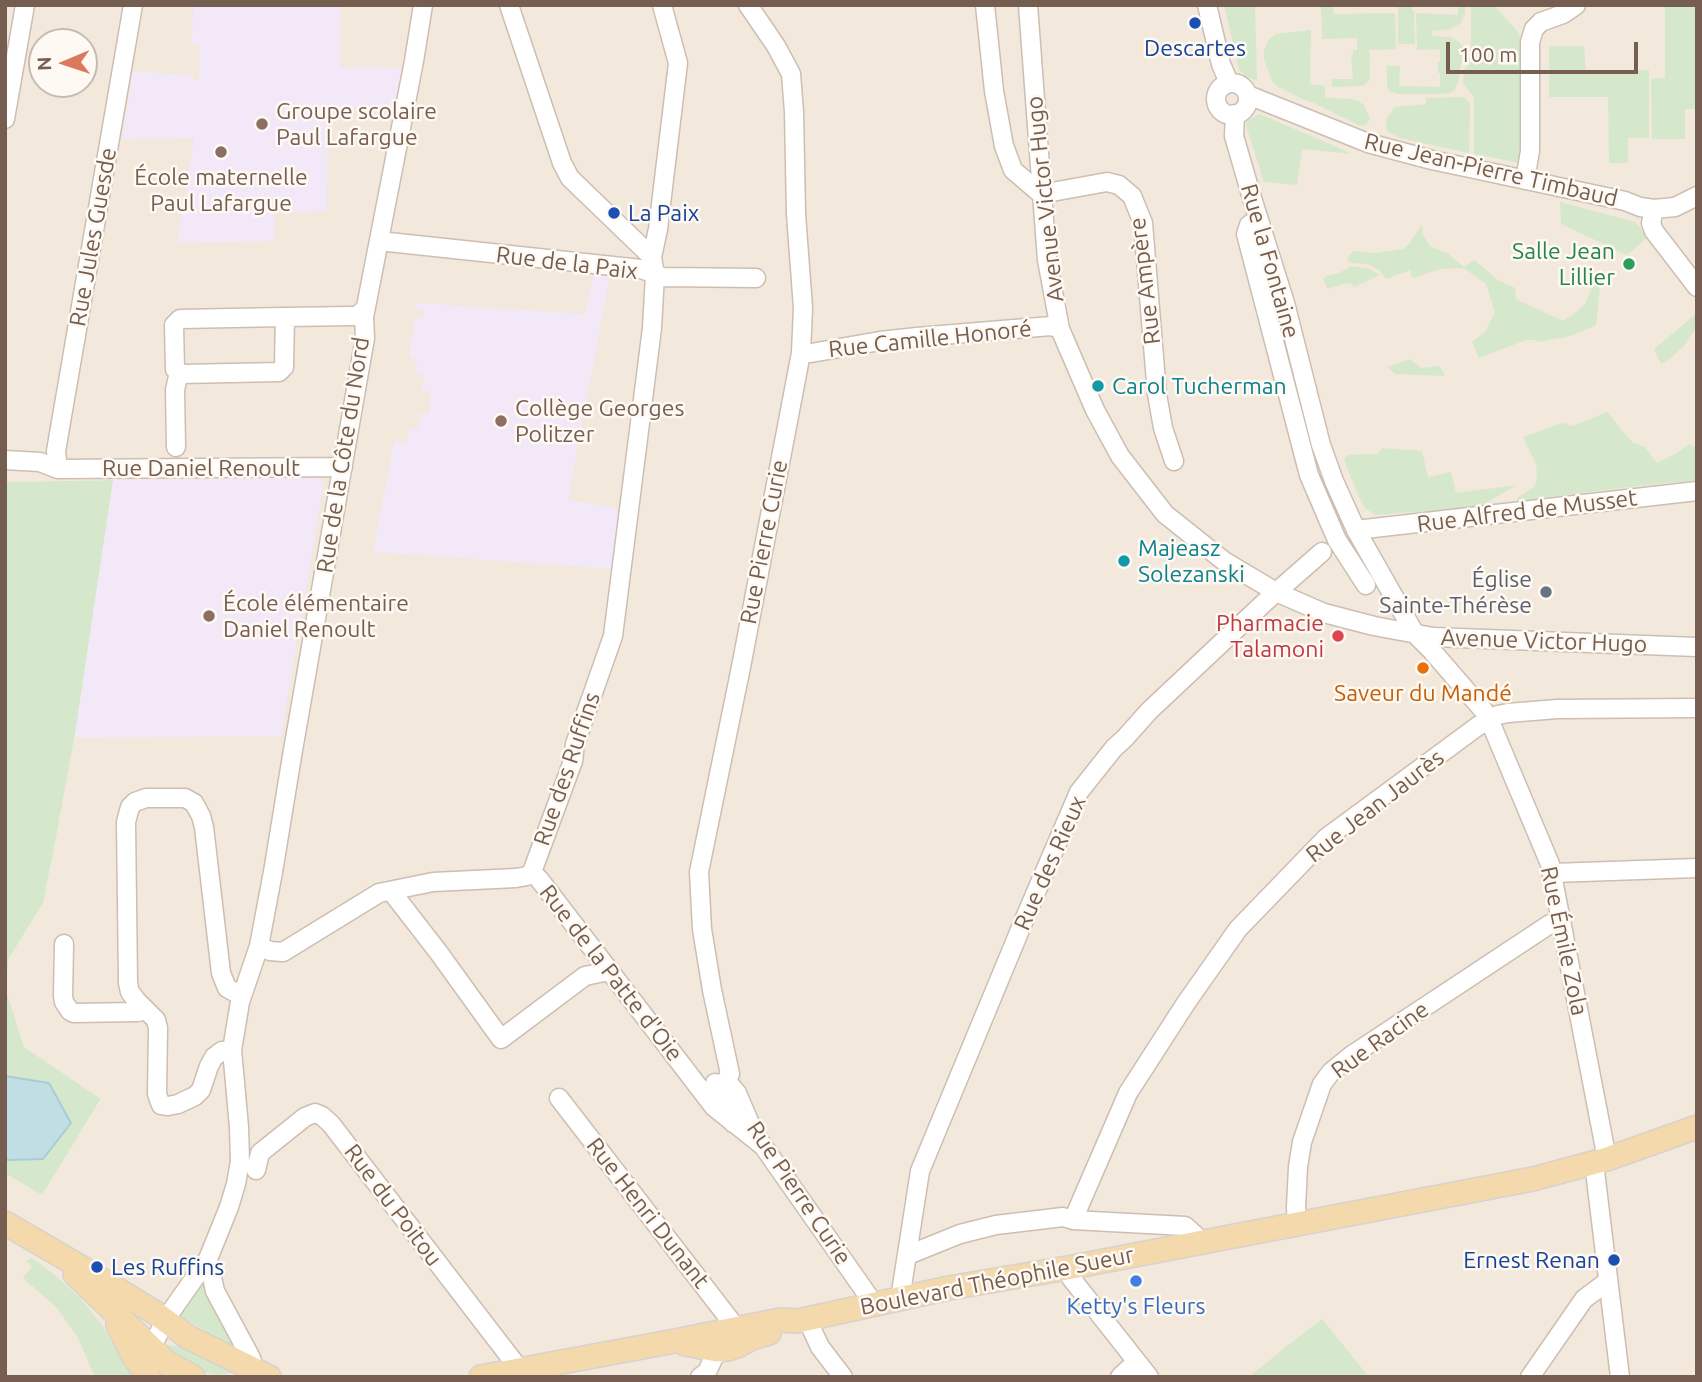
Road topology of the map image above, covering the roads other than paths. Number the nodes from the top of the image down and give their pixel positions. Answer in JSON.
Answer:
{"nodes":[{"id":1,"x":25,"y":5,"type":"edge"},
{"id":2,"x":133,"y":5,"type":"edge"},
{"id":3,"x":423,"y":5,"type":"edge"},
{"id":4,"x":509,"y":5,"type":"edge"},
{"id":5,"x":662,"y":5,"type":"edge"},
{"id":6,"x":748,"y":5,"type":"edge"},
{"id":7,"x":985,"y":5,"type":"edge"},
{"id":8,"x":1028,"y":5,"type":"edge"},
{"id":9,"x":1207,"y":5,"type":"edge"},
{"id":10,"x":1576,"y":5,"type":"edge"},
{"id":11,"x":1229,"y":83,"type":"junction"},
{"id":12,"x":1248,"y":95,"type":"junction"},
{"id":13,"x":1236,"y":114,"type":"junction"},
{"id":14,"x":5,"y":119,"type":"edge"},
{"id":15,"x":1525,"y":180,"type":"junction"},
{"id":16,"x":1041,"y":194,"type":"junction"},
{"id":17,"x":1697,"y":196,"type":"edge"},
{"id":18,"x":1654,"y":209,"type":"junction"},
{"id":19,"x":1258,"y":219,"type":"junction"},
{"id":20,"x":379,"y":241,"type":"junction"},
{"id":21,"x":653,"y":266,"type":"junction"},
{"id":22,"x":756,"y":278,"type":"dead end"},
{"id":23,"x":1697,"y":287,"type":"edge"},
{"id":24,"x":366,"y":308,"type":"junction"},
{"id":25,"x":285,"y":317,"type":"junction"},
{"id":26,"x":1060,"y":329,"type":"junction"},
{"id":27,"x":801,"y":353,"type":"junction"},
{"id":28,"x":178,"y":372,"type":"junction"},
{"id":29,"x":176,"y":447,"type":"dead end"},
{"id":30,"x":5,"y":460,"type":"edge"},
{"id":31,"x":1174,"y":461,"type":"dead end"},
{"id":32,"x":343,"y":467,"type":"junction"},
{"id":33,"x":58,"y":469,"type":"junction"},
{"id":34,"x":1697,"y":491,"type":"edge"},
{"id":35,"x":1356,"y":530,"type":"junction"},
{"id":36,"x":1322,"y":552,"type":"dead end"},
{"id":37,"x":1366,"y":585,"type":"dead end"},
{"id":38,"x":1276,"y":592,"type":"junction"},
{"id":39,"x":1415,"y":635,"type":"junction"},
{"id":40,"x":1697,"y":647,"type":"edge"},
{"id":41,"x":1697,"y":708,"type":"edge"},
{"id":42,"x":1489,"y":719,"type":"junction"},
{"id":43,"x":1697,"y":868,"type":"edge"},
{"id":44,"x":532,"y":872,"type":"junction"},
{"id":45,"x":1553,"y":873,"type":"junction"},
{"id":46,"x":391,"y":891,"type":"junction"},
{"id":47,"x":1561,"y":920,"type":"junction"},
{"id":48,"x":64,"y":944,"type":"dead end"},
{"id":49,"x":259,"y":946,"type":"junction"},
{"id":50,"x":610,"y":971,"type":"junction"},
{"id":51,"x":242,"y":996,"type":"junction"},
{"id":52,"x":145,"y":1010,"type":"junction"},
{"id":53,"x":232,"y":1050,"type":"junction"},
{"id":54,"x":689,"y":1075,"type":"junction"},
{"id":55,"x":724,"y":1084,"type":"junction"},
{"id":56,"x":559,"y":1098,"type":"dead end"},
{"id":57,"x":733,"y":1123,"type":"junction"},
{"id":58,"x":1697,"y":1127,"type":"edge"},
{"id":59,"x":763,"y":1146,"type":"junction"},
{"id":60,"x":1601,"y":1161,"type":"junction"},
{"id":61,"x":256,"y":1170,"type":"dead end"},
{"id":62,"x":1073,"y":1220,"type":"junction"},
{"id":63,"x":5,"y":1223,"type":"edge"},
{"id":64,"x":1297,"y":1224,"type":"junction"},
{"id":65,"x":1197,"y":1242,"type":"junction"},
{"id":66,"x":53,"y":1251,"type":"junction"},
{"id":67,"x":908,"y":1255,"type":"junction"},
{"id":68,"x":208,"y":1259,"type":"junction"},
{"id":69,"x":1067,"y":1268,"type":"junction"},
{"id":70,"x":1608,"y":1281,"type":"junction"},
{"id":71,"x":900,"y":1299,"type":"junction"},
{"id":72,"x":874,"y":1304,"type":"junction"},
{"id":73,"x":802,"y":1320,"type":"junction"},
{"id":74,"x":737,"y":1329,"type":"junction"},
{"id":75,"x":696,"y":1346,"type":"junction"},
{"id":76,"x":153,"y":1350,"type":"edge"},
{"id":77,"x":1136,"y":1362,"type":"junction"},
{"id":78,"x":520,"y":1370,"type":"junction"},
{"id":79,"x":257,"y":1374,"type":"edge"},
{"id":80,"x":193,"y":1377,"type":"edge"},
{"id":81,"x":481,"y":1377,"type":"edge"},
{"id":82,"x":699,"y":1377,"type":"edge"},
{"id":83,"x":843,"y":1377,"type":"edge"},
{"id":84,"x":1120,"y":1377,"type":"edge"},
{"id":85,"x":1149,"y":1377,"type":"edge"},
{"id":86,"x":1530,"y":1377,"type":"edge"},
{"id":87,"x":1620,"y":1377,"type":"edge"}],
"edges":[{"from":1,"to":14,"type":"street"},
{"from":2,"to":33,"type":"street","name":"Rue Jules Guesde"},
{"from":3,"to":20,"type":"street","name":"Rue de la Côte du Nord"},
{"from":4,"to":21,"type":"street"},
{"from":5,"to":21,"type":"street","name":"Rue des Ruffins"},
{"from":6,"to":27,"type":"street","name":"Rue Pierre Curie"},
{"from":7,"to":16,"type":"street"},
{"from":8,"to":16,"type":"street","name":"Avenue Victor Hugo"},
{"from":9,"to":11,"type":"street"},
{"from":10,"to":15,"type":"street"},
{"from":11,"to":12,"type":"street"},
{"from":11,"to":13,"type":"street"},
{"from":12,"to":13,"type":"street"},
{"from":12,"to":15,"type":"street","name":"Rue Jean-Pierre Timbaud"},
{"from":13,"to":19,"type":"street","name":"Rue la Fontaine"},
{"from":15,"to":18,"type":"street","name":"Rue Jean-Pierre Timbaud"},
{"from":16,"to":26,"type":"street","name":"Avenue Victor Hugo"},
{"from":16,"to":31,"type":"street","name":"Rue Ampère"},
{"from":17,"to":18,"type":"street","name":"Rue Jean-Pierre Timbaud"},
{"from":18,"to":23,"type":"street"},
{"from":19,"to":35,"type":"street","name":"Rue la Fontaine"},
{"from":19,"to":37,"type":"street"},
{"from":20,"to":21,"type":"street","name":"Rue de la Paix"},
{"from":20,"to":24,"type":"street","name":"Rue de la Côte du Nord"},
{"from":21,"to":22,"type":"street","name":"Rue de la Paix"},
{"from":21,"to":44,"type":"street","name":"Rue des Ruffins"},
{"from":24,"to":25,"type":"street"},
{"from":24,"to":32,"type":"street","name":"Rue de la Côte du Nord"},
{"from":25,"to":28,"type":"street"},
{"from":25,"to":28,"type":"street"},
{"from":26,"to":27,"type":"street","name":"Rue Camille Honoré"},
{"from":26,"to":38,"type":"street","name":"Avenue Victor Hugo"},
{"from":27,"to":55,"type":"street","name":"Rue Pierre Curie"},
{"from":28,"to":29,"type":"street"},
{"from":30,"to":33,"type":"street","name":"Rue Daniel Renoult"},
{"from":32,"to":33,"type":"street","name":"Rue Daniel Renoult"},
{"from":32,"to":49,"type":"street","name":"Rue de la Côte du Nord"},
{"from":34,"to":35,"type":"street","name":"Rue Alfred de Musset"},
{"from":35,"to":39,"type":"street","name":"Rue la Fontaine"},
{"from":36,"to":38,"type":"street","name":"Rue des Rieux"},
{"from":38,"to":39,"type":"street","name":"Avenue Victor Hugo"},
{"from":38,"to":67,"type":"street","name":"Rue des Rieux"},
{"from":39,"to":40,"type":"street","name":"Avenue Victor Hugo"},
{"from":39,"to":42,"type":"street","name":"Rue Émile Zola"},
{"from":41,"to":42,"type":"street","name":"Rue Jean Jaurès"},
{"from":42,"to":45,"type":"street","name":"Rue Émile Zola"},
{"from":42,"to":62,"type":"street","name":"Rue Jean Jaurès"},
{"from":43,"to":45,"type":"street"},
{"from":44,"to":46,"type":"street","name":"Rue des Ruffins"},
{"from":44,"to":50,"type":"street","name":"Rue de la Patte d'Oie"},
{"from":45,"to":47,"type":"street","name":"Rue Émile Zola"},
{"from":46,"to":49,"type":"street","name":"Rue des Ruffins"},
{"from":46,"to":50,"type":"street"},
{"from":47,"to":60,"type":"street","name":"Rue Émile Zola"},
{"from":47,"to":64,"type":"street","name":"Rue Racine"},
{"from":48,"to":52,"type":"street"},
{"from":49,"to":51,"type":"street"},
{"from":50,"to":54,"type":"street","name":"Rue de la Patte d'Oie"},
{"from":51,"to":52,"type":"street"},
{"from":51,"to":53,"type":"street"},
{"from":52,"to":53,"type":"street"},
{"from":53,"to":68,"type":"street"},
{"from":54,"to":55,"type":"street","name":"Rue de la Patte d'Oie"},
{"from":54,"to":57,"type":"street","name":"Rue de la Patte d'Oie"},
{"from":55,"to":57,"type":"street","name":"Rue Pierre Curie"},
{"from":55,"to":59,"type":"street","name":"Rue Pierre Curie"},
{"from":56,"to":74,"type":"street","name":"Rue Henri Dunant"},
{"from":57,"to":59,"type":"street","name":"Rue de la Patte d'Oie"},
{"from":58,"to":60,"type":"main road","name":"Boulevard Théophile Sueur"},
{"from":59,"to":72,"type":"street","name":"Rue Pierre Curie"},
{"from":60,"to":64,"type":"main road","name":"Boulevard Théophile Sueur"},
{"from":60,"to":70,"type":"street","name":"Rue Émile Zola"},
{"from":61,"to":78,"type":"street","name":"Rue du Poitou"},
{"from":62,"to":65,"type":"street"},
{"from":62,"to":67,"type":"street"},
{"from":63,"to":66,"type":"main road"},
{"from":64,"to":65,"type":"main road","name":"Boulevard Théophile Sueur"},
{"from":65,"to":69,"type":"main road","name":"Boulevard Théophile Sueur"},
{"from":66,"to":76,"type":"main road"},
{"from":66,"to":76,"type":"main road"},
{"from":67,"to":71,"type":"street","name":"Rue des Rieux"},
{"from":68,"to":76,"type":"street"},
{"from":68,"to":79,"type":"street"},
{"from":69,"to":71,"type":"main road","name":"Boulevard Théophile Sueur"},
{"from":69,"to":77,"type":"street"},
{"from":70,"to":86,"type":"street"},
{"from":70,"to":87,"type":"street","name":"Rue Émile Zola"},
{"from":71,"to":72,"type":"main road","name":"Boulevard Théophile Sueur"},
{"from":72,"to":73,"type":"main road","name":"Boulevard Théophile Sueur"},
{"from":73,"to":74,"type":"main road","name":"Boulevard Théophile Sueur"},
{"from":73,"to":75,"type":"main road","name":"Boulevard Théophile Sueur"},
{"from":73,"to":83,"type":"street"},
{"from":74,"to":75,"type":"main road","name":"Boulevard Théophile Sueur"},
{"from":75,"to":78,"type":"main road","name":"Boulevard Théophile Sueur"},
{"from":75,"to":82,"type":"street"},
{"from":76,"to":79,"type":"main road"},
{"from":76,"to":80,"type":"main road"},
{"from":77,"to":84,"type":"street"},
{"from":77,"to":85,"type":"street"},
{"from":78,"to":81,"type":"main road","name":"Boulevard Théophile Sueur"}]}
